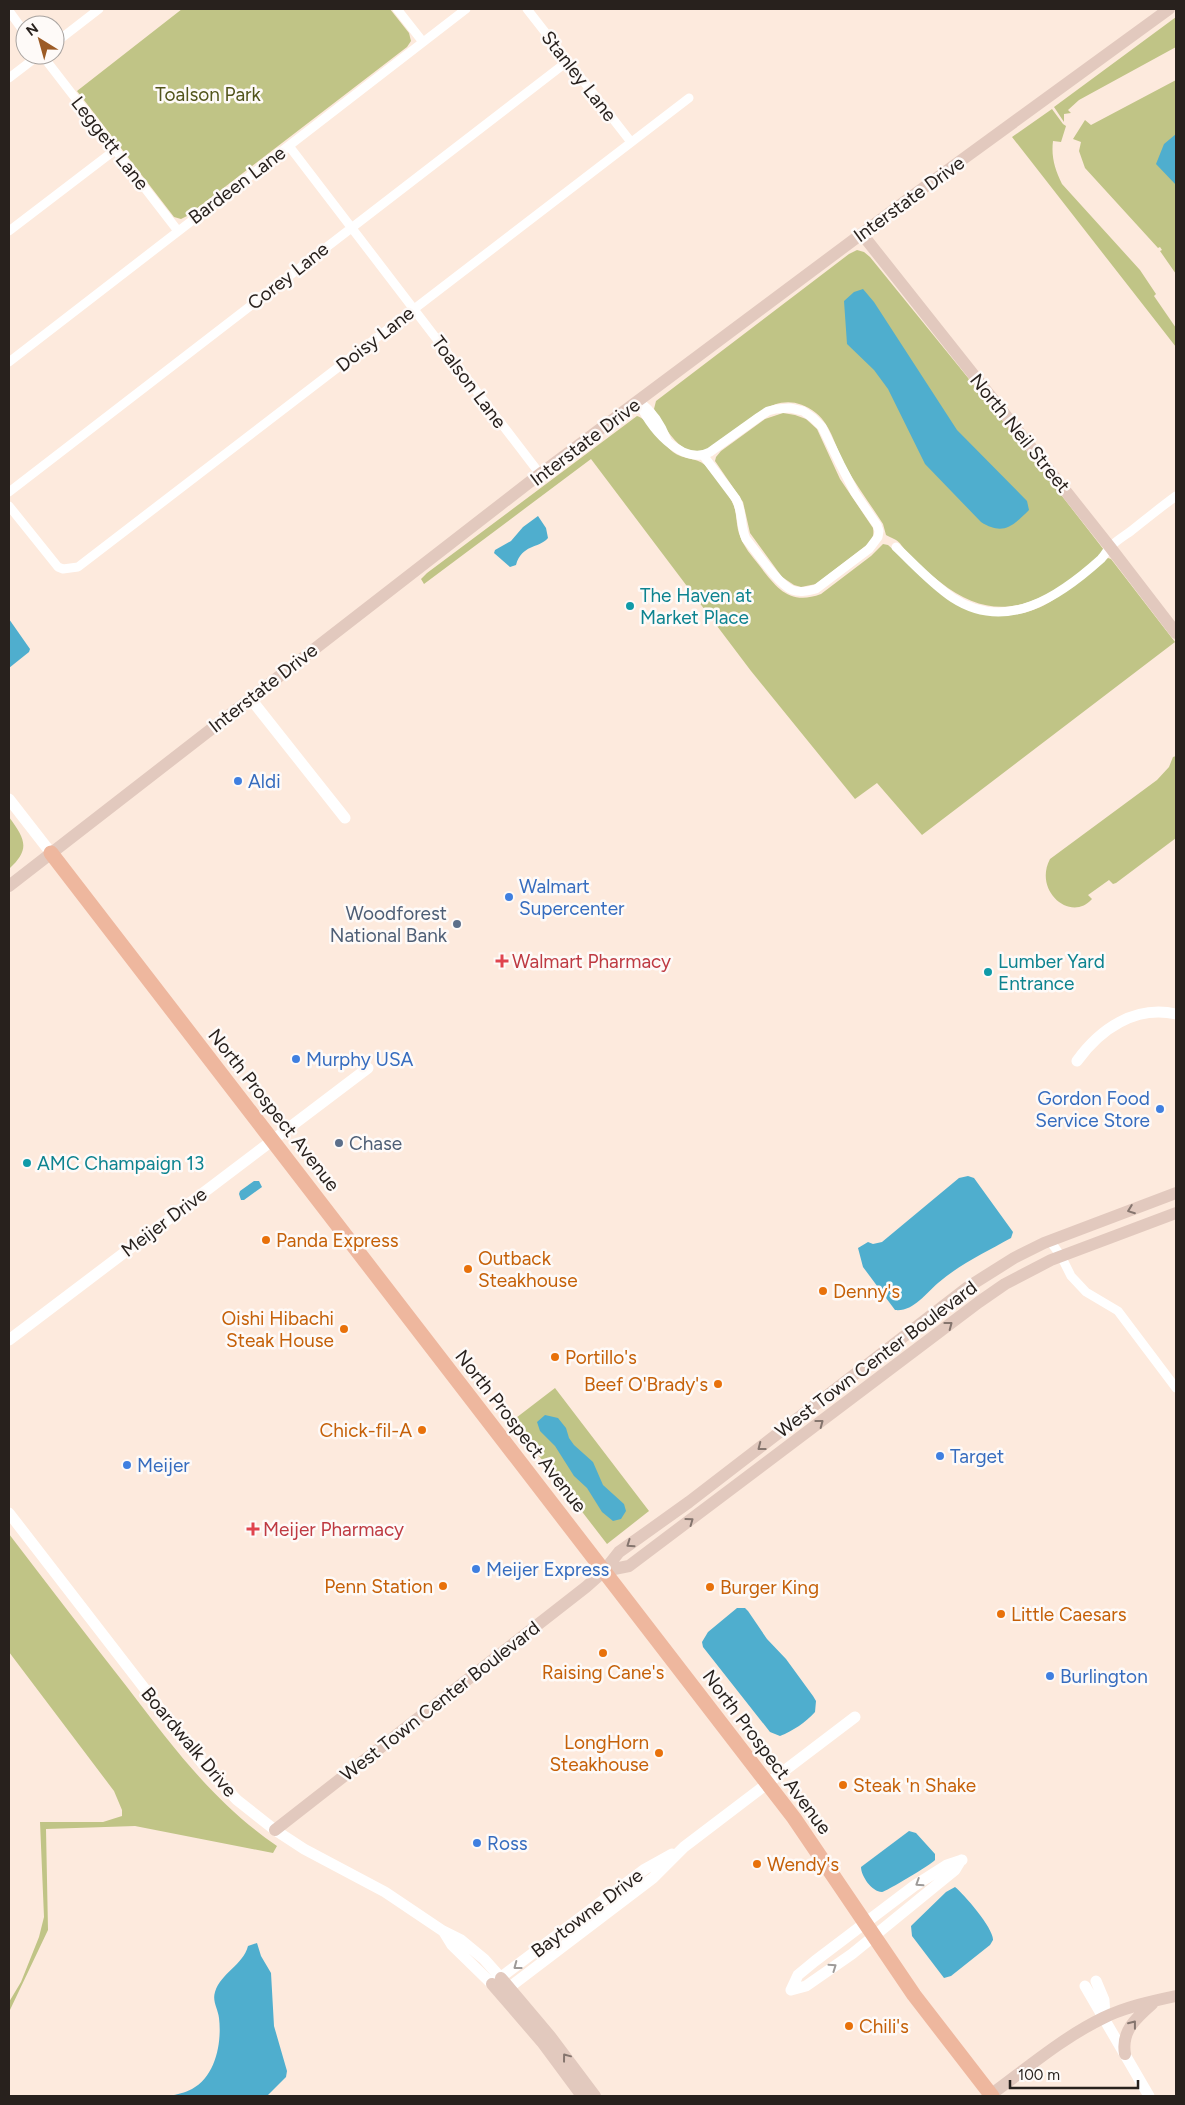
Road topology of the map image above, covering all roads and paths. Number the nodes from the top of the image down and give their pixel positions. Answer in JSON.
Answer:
{"nodes":[{"id":1,"x":99,"y":9,"type":"edge"},
{"id":2,"x":397,"y":9,"type":"edge"},
{"id":3,"x":466,"y":9,"type":"edge"},
{"id":4,"x":527,"y":9,"type":"edge"},
{"id":5,"x":1169,"y":9,"type":"edge"},
{"id":6,"x":65,"y":35,"type":"edge"},
{"id":7,"x":423,"y":42,"type":"junction"},
{"id":8,"x":568,"y":61,"type":"junction"},
{"id":9,"x":27,"y":65,"type":"edge"},
{"id":10,"x":48,"y":65,"type":"edge"},
{"id":11,"x":9,"y":78,"type":"edge"},
{"id":12,"x":689,"y":98,"type":"dead end"},
{"id":13,"x":631,"y":142,"type":"junction"},
{"id":14,"x":289,"y":146,"type":"junction"},
{"id":15,"x":115,"y":150,"type":"junction"},
{"id":16,"x":352,"y":228,"type":"junction"},
{"id":17,"x":178,"y":230,"type":"junction"},
{"id":18,"x":9,"y":231,"type":"edge"},
{"id":19,"x":862,"y":234,"type":"junction"},
{"id":20,"x":414,"y":309,"type":"junction"},
{"id":21,"x":9,"y":362,"type":"edge"},
{"id":22,"x":639,"y":401,"type":"junction"},
{"id":23,"x":703,"y":456,"type":"junction"},
{"id":24,"x":540,"y":474,"type":"junction"},
{"id":25,"x":9,"y":492,"type":"edge"},
{"id":26,"x":1176,"y":496,"type":"edge"},
{"id":27,"x":9,"y":506,"type":"edge"},
{"id":28,"x":1110,"y":546,"type":"junction"},
{"id":29,"x":896,"y":547,"type":"dead end"},
{"id":30,"x":1176,"y":633,"type":"edge"},
{"id":31,"x":250,"y":698,"type":"junction"},
{"id":32,"x":9,"y":799,"type":"edge"},
{"id":33,"x":345,"y":818,"type":"dead end"},
{"id":34,"x":51,"y":853,"type":"junction"},
{"id":35,"x":9,"y":886,"type":"edge"},
{"id":36,"x":1176,"y":1014,"type":"edge"},
{"id":37,"x":1077,"y":1061,"type":"dead end"},
{"id":38,"x":368,"y":1068,"type":"dead end"},
{"id":39,"x":272,"y":1140,"type":"junction"},
{"id":40,"x":1176,"y":1193,"type":"edge"},
{"id":41,"x":1176,"y":1213,"type":"edge"},
{"id":42,"x":1050,"y":1241,"type":"junction"},
{"id":43,"x":1061,"y":1256,"type":"junction"},
{"id":44,"x":9,"y":1340,"type":"edge"},
{"id":45,"x":1176,"y":1388,"type":"edge"},
{"id":46,"x":9,"y":1513,"type":"edge"},
{"id":47,"x":604,"y":1572,"type":"junction"},
{"id":48,"x":855,"y":1717,"type":"dead end"},
{"id":49,"x":767,"y":1783,"type":"junction"},
{"id":50,"x":275,"y":1830,"type":"junction"},
{"id":51,"x":684,"y":1847,"type":"junction"},
{"id":52,"x":869,"y":1930,"type":"junction"},
{"id":53,"x":562,"y":1932,"type":"junction"},
{"id":54,"x":569,"y":1942,"type":"junction"},
{"id":55,"x":1090,"y":1984,"type":"dead end"},
{"id":56,"x":501,"y":1986,"type":"junction"},
{"id":57,"x":1176,"y":1996,"type":"edge"},
{"id":58,"x":1156,"y":2001,"type":"junction"},
{"id":59,"x":1105,"y":2017,"type":"junction"},
{"id":60,"x":1125,"y":2054,"type":"junction"},
{"id":61,"x":582,"y":2096,"type":"edge"},
{"id":62,"x":596,"y":2096,"type":"edge"},
{"id":63,"x":991,"y":2096,"type":"edge"},
{"id":64,"x":1149,"y":2096,"type":"edge"}],
"edges":[{"from":1,"to":6,"type":"street"},
{"from":2,"to":7,"type":"street"},
{"from":3,"to":7,"type":"street","name":"Bardeen Lane"},
{"from":4,"to":8,"type":"street","name":"Stanley Lane"},
{"from":5,"to":19,"type":"main road","name":"Interstate Drive"},
{"from":7,"to":14,"type":"street","name":"Bardeen Lane"},
{"from":8,"to":13,"type":"street","name":"Stanley Lane"},
{"from":8,"to":16,"type":"street","name":"Corey Lane"},
{"from":9,"to":11,"type":"street"},
{"from":10,"to":15,"type":"street","name":"Leggett Lane"},
{"from":12,"to":13,"type":"street","name":"Doisy Lane"},
{"from":13,"to":20,"type":"street","name":"Doisy Lane"},
{"from":14,"to":16,"type":"street","name":"Toalson Lane"},
{"from":14,"to":17,"type":"street","name":"Bardeen Lane"},
{"from":15,"to":17,"type":"street","name":"Leggett Lane"},
{"from":15,"to":18,"type":"street"},
{"from":16,"to":20,"type":"street","name":"Toalson Lane"},
{"from":16,"to":25,"type":"street","name":"Corey Lane"},
{"from":17,"to":21,"type":"street","name":"Bardeen Lane"},
{"from":19,"to":22,"type":"main road","name":"Interstate Drive"},
{"from":19,"to":28,"type":"main road","name":"North Neil Street"},
{"from":20,"to":24,"type":"street","name":"Toalson Lane"},
{"from":20,"to":27,"type":"street","name":"Doisy Lane"},
{"from":22,"to":23,"type":"street"},
{"from":22,"to":24,"type":"main road","name":"Interstate Drive"},
{"from":23,"to":23,"type":"street"},
{"from":24,"to":31,"type":"main road","name":"Interstate Drive"},
{"from":26,"to":28,"type":"street"},
{"from":28,"to":29,"type":"street"},
{"from":28,"to":30,"type":"main road","name":"North Neil Street"},
{"from":31,"to":33,"type":"street"},
{"from":31,"to":34,"type":"main road","name":"Interstate Drive"},
{"from":32,"to":34,"type":"street","name":"North Prospect Avenue"},
{"from":34,"to":35,"type":"main road","name":"Interstate Drive"},
{"from":34,"to":39,"type":"main road","name":"North Prospect Avenue"},
{"from":36,"to":37,"type":"street"},
{"from":38,"to":39,"type":"street","name":"Meijer Drive"},
{"from":39,"to":44,"type":"street","name":"Meijer Drive"},
{"from":39,"to":47,"type":"main road","name":"North Prospect Avenue"},
{"from":40,"to":42,"type":"main road","name":"West Town Center Boulevard","one_way":true},
{"from":41,"to":43,"type":"main road","name":"West Town Center Boulevard"},
{"from":42,"to":43,"type":"street"},
{"from":42,"to":47,"type":"main road","name":"West Town Center Boulevard","one_way":true},
{"from":43,"to":45,"type":"street"},
{"from":47,"to":43,"type":"main road","name":"West Town Center Boulevard","one_way":true},
{"from":46,"to":50,"type":"street","name":"Boardwalk Drive"},
{"from":47,"to":49,"type":"main road","name":"North Prospect Avenue"},
{"from":47,"to":50,"type":"main road","name":"West Town Center Boulevard"},
{"from":48,"to":49,"type":"street","name":"Baytowne Drive"},
{"from":49,"to":51,"type":"street","name":"Baytowne Drive"},
{"from":49,"to":52,"type":"main road","name":"North Prospect Avenue"},
{"from":50,"to":56,"type":"street","name":"Boardwalk Drive"},
{"from":51,"to":53,"type":"street","name":"Baytowne Drive"},
{"from":51,"to":54,"type":"street","name":"Baytowne Drive"},
{"from":52,"to":52,"type":"street","one_way":true},
{"from":52,"to":52,"type":"street","one_way":true},
{"from":52,"to":63,"type":"main road","name":"North Prospect Avenue"},
{"from":53,"to":54,"type":"street"},
{"from":53,"to":56,"type":"street","name":"Baytowne Drive","one_way":true},
{"from":54,"to":56,"type":"street","name":"Baytowne Drive"},
{"from":55,"to":59,"type":"street"},
{"from":56,"to":61,"type":"main road"},
{"from":62,"to":56,"type":"main road","one_way":true},
{"from":57,"to":58,"type":"main road"},
{"from":58,"to":59,"type":"main road"},
{"from":60,"to":58,"type":"main road","one_way":true},
{"from":59,"to":60,"type":"street"},
{"from":59,"to":63,"type":"main road"},
{"from":60,"to":64,"type":"street"}]}
